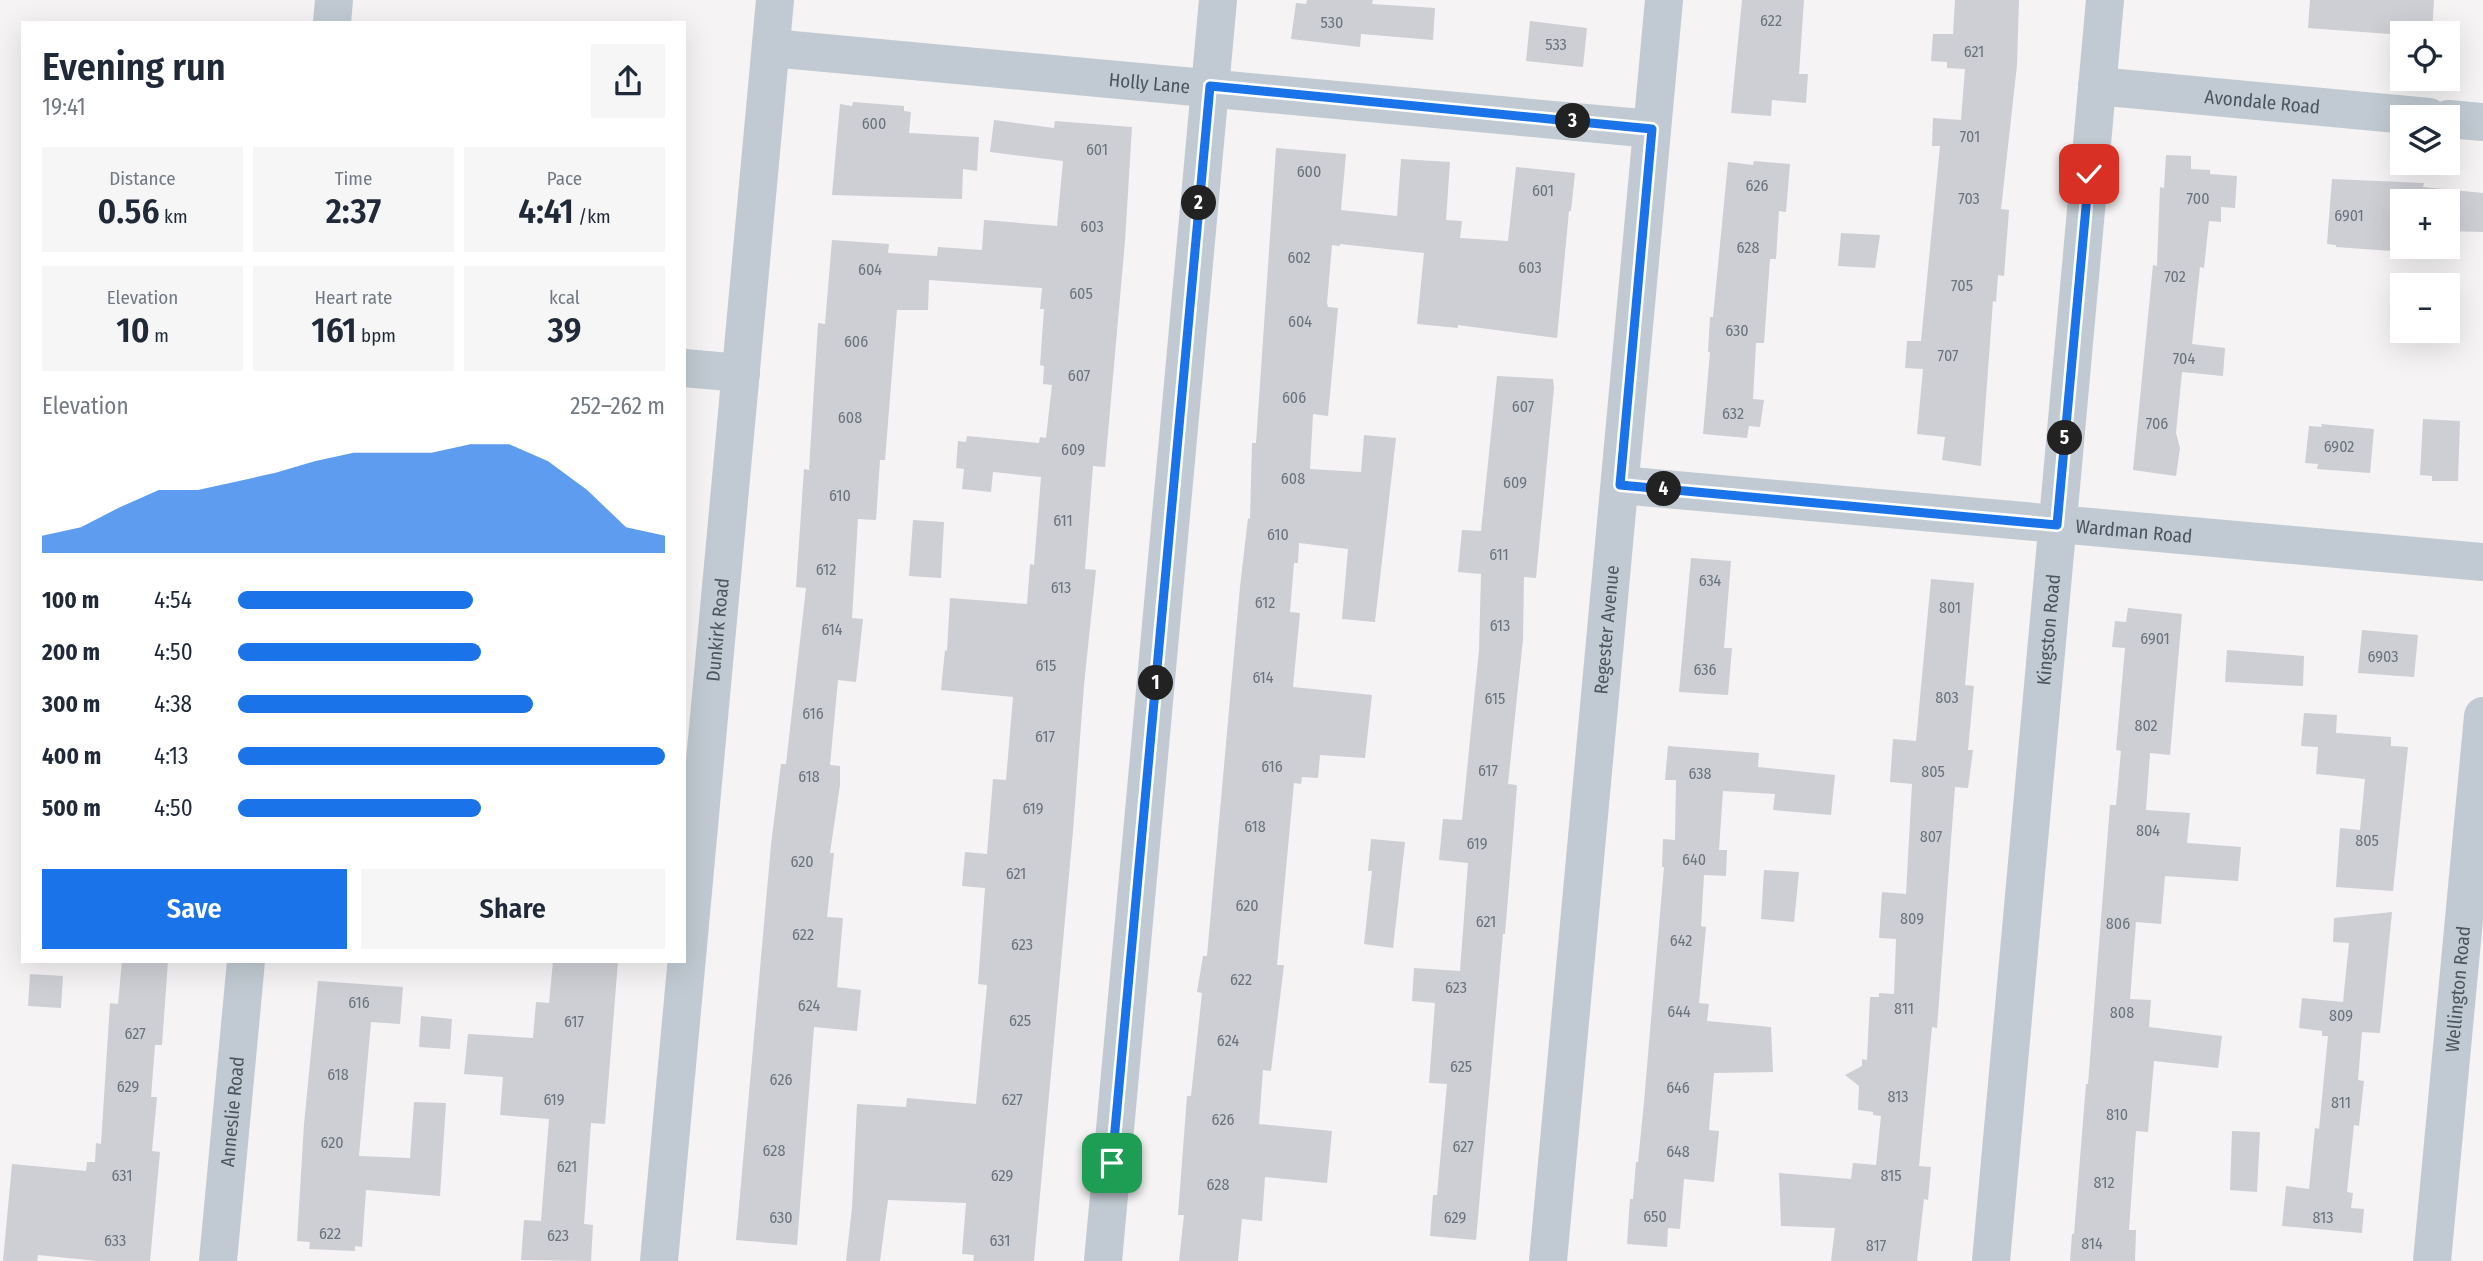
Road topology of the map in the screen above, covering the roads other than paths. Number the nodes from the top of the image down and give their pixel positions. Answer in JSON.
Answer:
{"nodes":[{"id":1,"x":775,"y":0,"type":"edge"},
{"id":2,"x":1218,"y":0,"type":"edge"},
{"id":3,"x":1664,"y":0,"type":"edge"},
{"id":4,"x":2105,"y":0,"type":"edge"},
{"id":5,"x":771,"y":48,"type":"junction"},
{"id":6,"x":1210,"y":86,"type":"junction"},
{"id":7,"x":2097,"y":86,"type":"junction"},
{"id":8,"x":2390,"y":113,"type":"edge"},
{"id":9,"x":2460,"y":120,"type":"edge"},
{"id":10,"x":2483,"y":122,"type":"edge"},
{"id":11,"x":1652,"y":129,"type":"junction"},
{"id":12,"x":686,"y":368,"type":"edge"},
{"id":13,"x":741,"y":373,"type":"junction"},
{"id":14,"x":1620,"y":485,"type":"junction"},
{"id":15,"x":2057,"y":525,"type":"junction"},
{"id":16,"x":2483,"y":562,"type":"edge"},
{"id":17,"x":2483,"y":716,"type":"edge"},
{"id":18,"x":246,"y":963,"type":"edge"},
{"id":19,"x":218,"y":1261,"type":"edge"},
{"id":20,"x":659,"y":1261,"type":"edge"},
{"id":21,"x":1103,"y":1261,"type":"edge"},
{"id":22,"x":1548,"y":1261,"type":"edge"},
{"id":23,"x":1990,"y":1261,"type":"edge"},
{"id":24,"x":2431,"y":1261,"type":"edge"}],
"edges":[{"from":1,"to":5,"type":"street","name":"Dunkirk Road"},
{"from":2,"to":6,"type":"street"},
{"from":3,"to":11,"type":"street","name":"Regester Avenue"},
{"from":4,"to":7,"type":"street","name":"Kingston Road"},
{"from":5,"to":6,"type":"street","name":"Holly Lane"},
{"from":5,"to":13,"type":"street","name":"Dunkirk Road"},
{"from":6,"to":11,"type":"street","name":"Holly Lane"},
{"from":6,"to":21,"type":"street"},
{"from":7,"to":8,"type":"street","name":"Avondale Road"},
{"from":7,"to":15,"type":"street","name":"Kingston Road"},
{"from":9,"to":10,"type":"street"},
{"from":11,"to":14,"type":"street","name":"Regester Avenue"},
{"from":12,"to":13,"type":"street"},
{"from":13,"to":20,"type":"street","name":"Dunkirk Road"},
{"from":14,"to":15,"type":"street","name":"Wardman Road"},
{"from":14,"to":22,"type":"street","name":"Regester Avenue"},
{"from":15,"to":16,"type":"street","name":"Wardman Road"},
{"from":15,"to":23,"type":"street","name":"Kingston Road"},
{"from":17,"to":24,"type":"street","name":"Wellington Road"},
{"from":18,"to":19,"type":"street","name":"Anneslie Road"}]}
